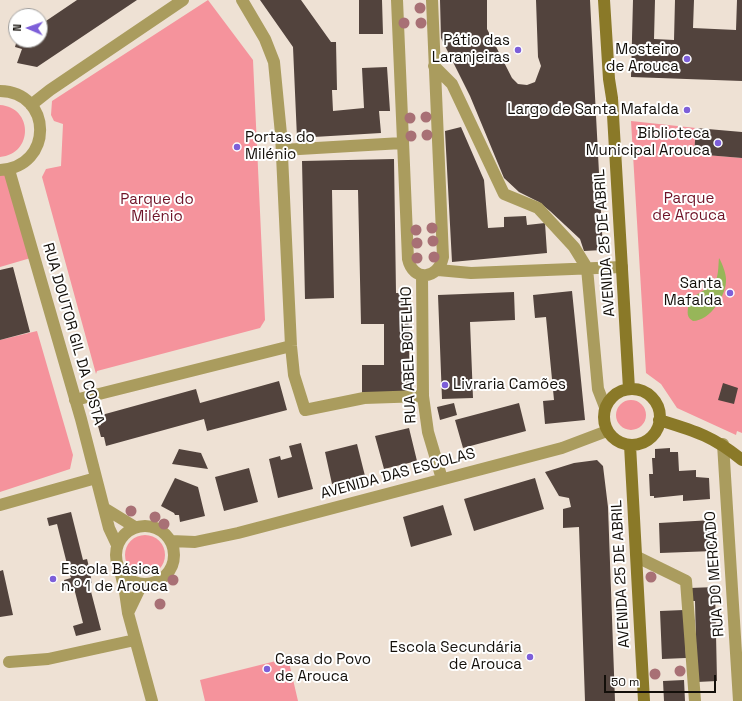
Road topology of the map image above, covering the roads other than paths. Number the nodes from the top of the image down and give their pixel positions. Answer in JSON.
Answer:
{"nodes":[{"id":1,"x":183,"y":0,"type":"edge"},
{"id":2,"x":242,"y":0,"type":"edge"},
{"id":3,"x":396,"y":0,"type":"edge"},
{"id":4,"x":432,"y":0,"type":"edge"},
{"id":5,"x":604,"y":0,"type":"edge"},
{"id":6,"x":434,"y":66,"type":"junction"},
{"id":7,"x":0,"y":91,"type":"edge"},
{"id":8,"x":31,"y":105,"type":"junction"},
{"id":9,"x":402,"y":143,"type":"junction"},
{"id":10,"x":282,"y":150,"type":"junction"},
{"id":11,"x":4,"y":170,"type":"edge"},
{"id":12,"x":622,"y":267,"type":"junction"},
{"id":13,"x":587,"y":268,"type":"junction"},
{"id":14,"x":438,"y":270,"type":"junction"},
{"id":15,"x":422,"y":275,"type":"junction"},
{"id":16,"x":291,"y":346,"type":"junction"},
{"id":17,"x":629,"y":388,"type":"junction"},
{"id":18,"x":423,"y":396,"type":"junction"},
{"id":19,"x":75,"y":400,"type":"junction"},
{"id":20,"x":605,"y":407,"type":"junction"},
{"id":21,"x":659,"y":420,"type":"junction"},
{"id":22,"x":607,"y":431,"type":"junction"},
{"id":23,"x":723,"y":444,"type":"junction"},
{"id":24,"x":630,"y":445,"type":"junction"},
{"id":25,"x":742,"y":460,"type":"edge"},
{"id":26,"x":96,"y":478,"type":"junction"},
{"id":27,"x":442,"y":479,"type":"junction"},
{"id":28,"x":0,"y":505,"type":"edge"},
{"id":29,"x":104,"y":508,"type":"junction"},
{"id":30,"x":135,"y":527,"type":"junction"},
{"id":31,"x":171,"y":540,"type":"junction"},
{"id":32,"x":195,"y":542,"type":"junction"},
{"id":33,"x":117,"y":545,"type":"junction"},
{"id":34,"x":637,"y":557,"type":"junction"},
{"id":35,"x":174,"y":558,"type":"junction"},
{"id":36,"x":120,"y":570,"type":"junction"},
{"id":37,"x":142,"y":584,"type":"junction"},
{"id":38,"x":128,"y":613,"type":"junction"},
{"id":39,"x":135,"y":640,"type":"junction"},
{"id":40,"x":10,"y":662,"type":"dead end"},
{"id":41,"x":152,"y":701,"type":"edge"},
{"id":42,"x":644,"y":701,"type":"edge"},
{"id":43,"x":695,"y":701,"type":"edge"},
{"id":44,"x":739,"y":701,"type":"edge"}],
"edges":[{"from":1,"to":8,"type":"street"},
{"from":2,"to":10,"type":"street"},
{"from":3,"to":9,"type":"street"},
{"from":4,"to":6,"type":"street"},
{"from":5,"to":12,"type":"main road","name":"AVENIDA 25 DE ABRIL"},
{"from":6,"to":13,"type":"street"},
{"from":6,"to":14,"type":"street"},
{"from":7,"to":8,"type":"street"},
{"from":8,"to":11,"type":"street"},
{"from":9,"to":10,"type":"street"},
{"from":9,"to":15,"type":"street"},
{"from":10,"to":16,"type":"street"},
{"from":11,"to":19,"type":"street","name":"RUA DOUTOR GIL DA COSTA"},
{"from":12,"to":13,"type":"street"},
{"from":12,"to":17,"type":"main road","name":"AVENIDA 25 DE ABRIL"},
{"from":13,"to":14,"type":"street"},
{"from":13,"to":20,"type":"street","name":"AVENIDA 25 DE ABRIL"},
{"from":14,"to":15,"type":"street"},
{"from":15,"to":18,"type":"street","name":"RUA ABEL BOTELHO"},
{"from":16,"to":18,"type":"street"},
{"from":16,"to":19,"type":"street"},
{"from":17,"to":20,"type":"main road"},
{"from":17,"to":21,"type":"main road"},
{"from":18,"to":27,"type":"street","name":"RUA ABEL BOTELHO"},
{"from":19,"to":26,"type":"street","name":"RUA DOUTOR GIL DA COSTA"},
{"from":20,"to":22,"type":"main road"},
{"from":21,"to":23,"type":"main road"},
{"from":21,"to":24,"type":"main road"},
{"from":22,"to":24,"type":"main road"},
{"from":22,"to":27,"type":"street","name":"AVENIDA DAS ESCOLAS"},
{"from":23,"to":25,"type":"main road"},
{"from":23,"to":44,"type":"street","name":"RUA DO MERCADO"},
{"from":24,"to":34,"type":"main road","name":"AVENIDA 25 DE ABRIL"},
{"from":26,"to":28,"type":"street"},
{"from":26,"to":29,"type":"street","name":"RUA DOUTOR GIL DA COSTA"},
{"from":27,"to":32,"type":"street","name":"AVENIDA DAS ESCOLAS"},
{"from":29,"to":30,"type":"street"},
{"from":29,"to":33,"type":"street","name":"RUA DOUTOR GIL DA COSTA"},
{"from":30,"to":31,"type":"street"},
{"from":30,"to":33,"type":"street"},
{"from":31,"to":32,"type":"street","name":"AVENIDA DAS ESCOLAS"},
{"from":31,"to":35,"type":"street"},
{"from":32,"to":35,"type":"street","name":"AVENIDA DAS ESCOLAS"},
{"from":33,"to":36,"type":"street"},
{"from":34,"to":42,"type":"main road","name":"AVENIDA 25 DE ABRIL"},
{"from":34,"to":43,"type":"street"},
{"from":35,"to":37,"type":"street"},
{"from":36,"to":37,"type":"street"},
{"from":36,"to":38,"type":"street"},
{"from":37,"to":38,"type":"street"},
{"from":38,"to":39,"type":"street"},
{"from":39,"to":40,"type":"street"},
{"from":39,"to":41,"type":"street"}]}
